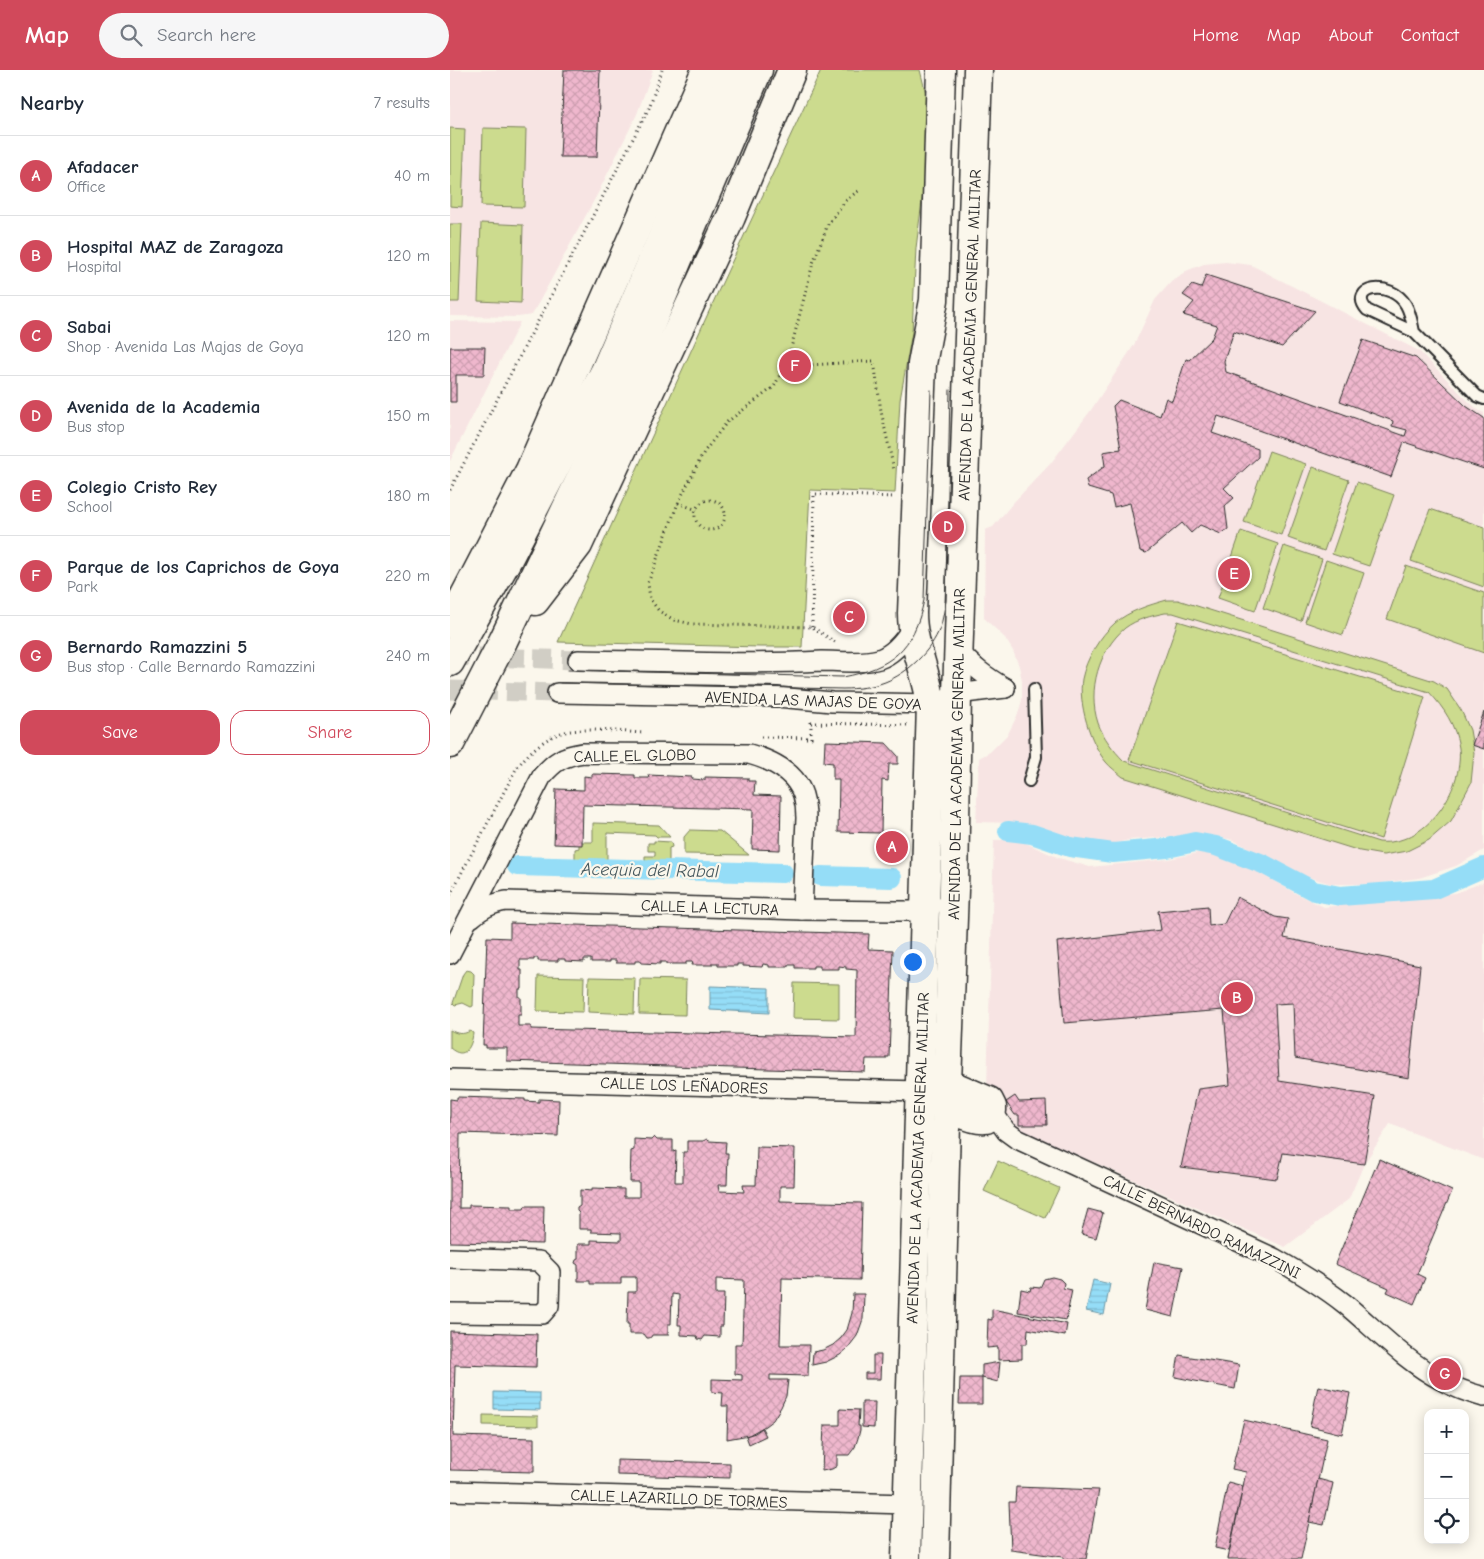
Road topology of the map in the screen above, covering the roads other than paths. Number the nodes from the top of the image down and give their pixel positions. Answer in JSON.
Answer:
{"nodes":[{"id":1,"x":706,"y":70,"type":"edge"},
{"id":2,"x":734,"y":70,"type":"edge"},
{"id":3,"x":758,"y":70,"type":"edge"},
{"id":4,"x":792,"y":70,"type":"edge"},
{"id":5,"x":802,"y":70,"type":"edge"},
{"id":6,"x":940,"y":70,"type":"edge"},
{"id":7,"x":978,"y":70,"type":"edge"},
{"id":8,"x":780,"y":100,"type":"junction"},
{"id":9,"x":1414,"y":332,"type":"junction"},
{"id":10,"x":1484,"y":399,"type":"edge"},
{"id":11,"x":450,"y":624,"type":"edge"},
{"id":12,"x":912,"y":628,"type":"junction"},
{"id":13,"x":503,"y":642,"type":"junction"},
{"id":14,"x":958,"y":650,"type":"junction"},
{"id":15,"x":578,"y":660,"type":"tunnel mouth"},
{"id":16,"x":450,"y":662,"type":"edge"},
{"id":17,"x":1034,"y":689,"type":"dead end"},
{"id":18,"x":557,"y":693,"type":"tunnel mouth"},
{"id":19,"x":957,"y":694,"type":"junction"},
{"id":20,"x":931,"y":704,"type":"junction"},
{"id":21,"x":450,"y":744,"type":"edge"},
{"id":22,"x":1029,"y":781,"type":"dead end"},
{"id":23,"x":954,"y":890,"type":"junction"},
{"id":24,"x":802,"y":910,"type":"junction"},
{"id":25,"x":924,"y":911,"type":"junction"},
{"id":26,"x":466,"y":923,"type":"junction"},
{"id":27,"x":450,"y":954,"type":"edge"},
{"id":28,"x":450,"y":1079,"type":"edge"},
{"id":29,"x":936,"y":1092,"type":"junction"},
{"id":30,"x":992,"y":1111,"type":"joint"},
{"id":31,"x":450,"y":1258,"type":"edge"},
{"id":32,"x":450,"y":1313,"type":"edge"},
{"id":33,"x":1484,"y":1397,"type":"edge"},
{"id":34,"x":450,"y":1491,"type":"edge"},
{"id":35,"x":907,"y":1504,"type":"junction"},
{"id":36,"x":906,"y":1559,"type":"edge"},
{"id":37,"x":935,"y":1559,"type":"edge"}],
"edges":[{"from":1,"to":11,"type":"main road"},
{"from":2,"to":16,"type":"main road"},
{"from":3,"to":13,"type":"main road"},
{"from":4,"to":8,"type":"main road"},
{"from":5,"to":8,"type":"main road"},
{"from":6,"to":12,"type":"main road","name":"AVENIDA DE LA ACADEMIA GENERAL MILITAR"},
{"from":7,"to":14,"type":"main road","name":"AVENIDA DE LA ACADEMIA GENERAL MILITAR"},
{"from":8,"to":13,"type":"main road"},
{"from":9,"to":9,"type":"lane"},
{"from":9,"to":10,"type":"lane"},
{"from":12,"to":15,"type":"street"},
{"from":12,"to":20,"type":"main road","name":"AVENIDA DE LA ACADEMIA GENERAL MILITAR"},
{"from":13,"to":21,"type":"main road"},
{"from":14,"to":19,"type":"main road","name":"AVENIDA DE LA ACADEMIA GENERAL MILITAR"},
{"from":14,"to":19,"type":"street","name":"AVENIDA LAS MAJAS DE GOYA"},
{"from":17,"to":22,"type":"lane"},
{"from":18,"to":20,"type":"street","name":"AVENIDA LAS MAJAS DE GOYA"},
{"from":19,"to":20,"type":"street","name":"AVENIDA LAS MAJAS DE GOYA"},
{"from":19,"to":23,"type":"main road","name":"AVENIDA DE LA ACADEMIA GENERAL MILITAR"},
{"from":20,"to":25,"type":"main road","name":"AVENIDA DE LA ACADEMIA GENERAL MILITAR"},
{"from":23,"to":25,"type":"street"},
{"from":23,"to":29,"type":"main road","name":"AVENIDA DE LA ACADEMIA GENERAL MILITAR"},
{"from":24,"to":25,"type":"street","name":"CALLE LA LECTURA"},
{"from":24,"to":26,"type":"street","name":"CALLE LA LECTURA"},
{"from":24,"to":26,"type":"street","name":"CALLE EL GLOBO"},
{"from":25,"to":29,"type":"main road","name":"AVENIDA DE LA ACADEMIA GENERAL MILITAR"},
{"from":26,"to":27,"type":"street","name":"CALLE EL GLOBO"},
{"from":28,"to":29,"type":"street","name":"CALLE LOS LEÑADORES"},
{"from":29,"to":30,"type":"main road","name":"CALLE BERNARDO RAMAZZINI"},
{"from":29,"to":35,"type":"main road","name":"AVENIDA DE LA ACADEMIA GENERAL MILITAR"},
{"from":29,"to":37,"type":"main road","name":"AVENIDA DE LA ACADEMIA GENERAL MILITAR"},
{"from":30,"to":33,"type":"street","name":"CALLE BERNARDO RAMAZZINI"},
{"from":31,"to":32,"type":"street"},
{"from":34,"to":35,"type":"street","name":"CALLE LAZARILLO DE TORMES"},
{"from":35,"to":36,"type":"main road","name":"AVENIDA DE LA ACADEMIA GENERAL MILITAR"}]}
